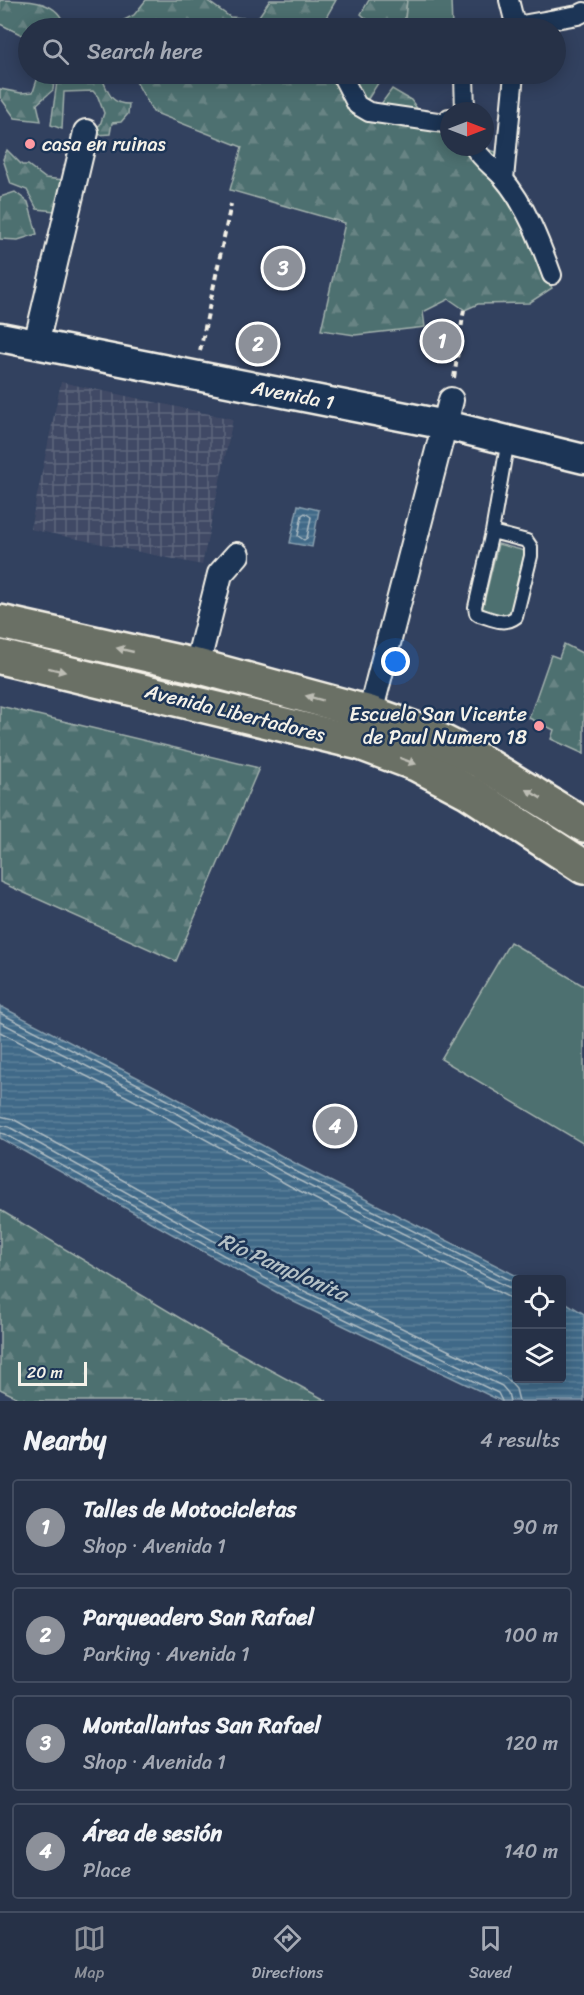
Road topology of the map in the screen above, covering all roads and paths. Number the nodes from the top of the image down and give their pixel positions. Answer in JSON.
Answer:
{"nodes":[{"id":1,"x":509,"y":0,"type":"edge"},
{"id":2,"x":584,"y":12,"type":"edge"},
{"id":3,"x":514,"y":18,"type":"edge"},
{"id":4,"x":562,"y":18,"type":"edge"},
{"id":5,"x":346,"y":84,"type":"edge"},
{"id":6,"x":463,"y":84,"type":"edge"},
{"id":7,"x":513,"y":84,"type":"edge"},
{"id":8,"x":461,"y":102,"type":"edge"},
{"id":9,"x":440,"y":122,"type":"edge"},
{"id":10,"x":86,"y":132,"type":"dead end"},
{"id":11,"x":479,"y":156,"type":"edge"},
{"id":12,"x":504,"y":179,"type":"junction"},
{"id":13,"x":231,"y":204,"type":"dead end"},
{"id":14,"x":552,"y":275,"type":"dead end"},
{"id":15,"x":464,"y":309,"type":"dead end"},
{"id":16,"x":0,"y":337,"type":"edge"},
{"id":17,"x":36,"y":344,"type":"junction"},
{"id":18,"x":194,"y":375,"type":"junction"},
{"id":19,"x":448,"y":412,"type":"junction"},
{"id":20,"x":508,"y":440,"type":"junction"},
{"id":21,"x":584,"y":459,"type":"edge"},
{"id":22,"x":492,"y":532,"type":"junction"},
{"id":23,"x":237,"y":555,"type":"dead end"},
{"id":24,"x":0,"y":622,"type":"edge"},
{"id":25,"x":0,"y":657,"type":"edge"},
{"id":26,"x":197,"y":666,"type":"junction"},
{"id":27,"x":370,"y":713,"type":"junction"},
{"id":28,"x":584,"y":825,"type":"edge"},
{"id":29,"x":584,"y":867,"type":"edge"}],
"edges":[{"from":1,"to":3,"type":"street"},
{"from":2,"to":4,"type":"street"},
{"from":5,"to":9,"type":"street"},
{"from":6,"to":8,"type":"street"},
{"from":7,"to":12,"type":"street"},
{"from":10,"to":17,"type":"street"},
{"from":11,"to":12,"type":"street"},
{"from":12,"to":14,"type":"street"},
{"from":13,"to":18,"type":"path"},
{"from":15,"to":19,"type":"path"},
{"from":16,"to":17,"type":"street","name":"Avenida 1"},
{"from":17,"to":18,"type":"street","name":"Avenida 1"},
{"from":18,"to":19,"type":"street","name":"Avenida 1"},
{"from":19,"to":20,"type":"street","name":"Avenida 1"},
{"from":19,"to":27,"type":"street"},
{"from":20,"to":21,"type":"street","name":"Avenida 1"},
{"from":20,"to":22,"type":"lane"},
{"from":22,"to":22,"type":"lane"},
{"from":23,"to":26,"type":"street"},
{"from":26,"to":24,"type":"main road","name":"Avenida Libertadores","one_way":true},
{"from":25,"to":29,"type":"main road","name":"Avenida Libertadores","one_way":true},
{"from":27,"to":26,"type":"main road","name":"Avenida Libertadores","one_way":true},
{"from":28,"to":27,"type":"main road","name":"Avenida Libertadores","one_way":true}]}
